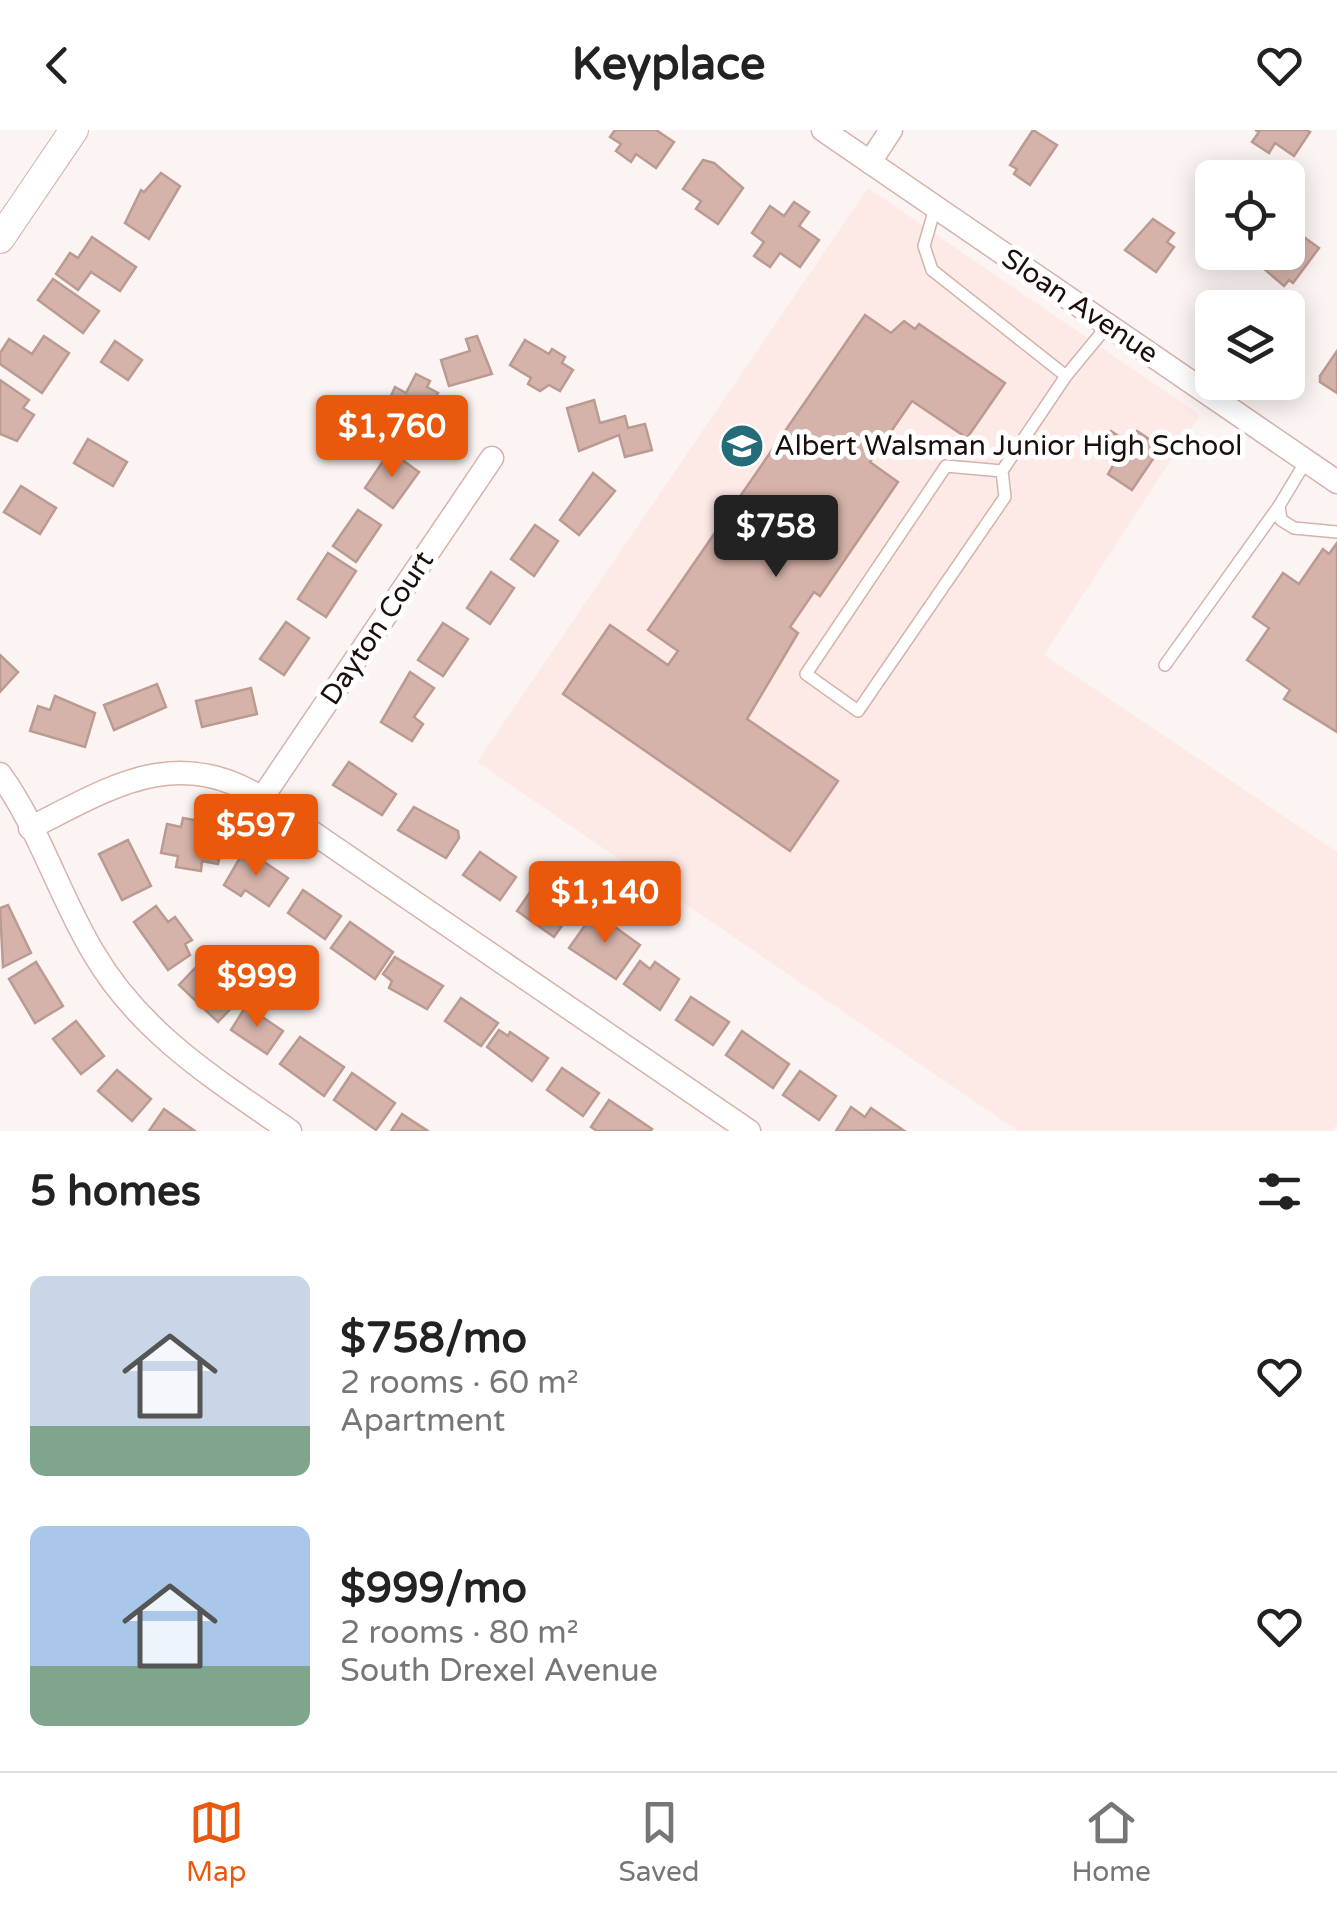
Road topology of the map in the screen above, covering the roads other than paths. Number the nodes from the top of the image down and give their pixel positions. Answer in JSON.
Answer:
{"nodes":[{"id":1,"x":74,"y":130,"type":"edge"},
{"id":2,"x":823,"y":130,"type":"edge"},
{"id":3,"x":891,"y":130,"type":"edge"},
{"id":4,"x":870,"y":162,"type":"junction"},
{"id":5,"x":936,"y":207,"type":"junction"},
{"id":6,"x":0,"y":239,"type":"edge"},
{"id":7,"x":1108,"y":325,"type":"junction"},
{"id":8,"x":1066,"y":376,"type":"junction"},
{"id":9,"x":492,"y":458,"type":"dead end"},
{"id":10,"x":1306,"y":460,"type":"junction"},
{"id":11,"x":1002,"y":471,"type":"junction"},
{"id":12,"x":1337,"y":482,"type":"edge"},
{"id":13,"x":1279,"y":506,"type":"junction"},
{"id":14,"x":1337,"y":532,"type":"edge"},
{"id":15,"x":1165,"y":665,"type":"dead end"},
{"id":16,"x":0,"y":774,"type":"edge"},
{"id":17,"x":262,"y":798,"type":"junction"},
{"id":18,"x":30,"y":828,"type":"junction"},
{"id":19,"x":284,"y":1129,"type":"edge"},
{"id":20,"x":749,"y":1131,"type":"edge"}],
"edges":[{"from":1,"to":6,"type":"street"},
{"from":2,"to":4,"type":"street","name":"Sloan Avenue"},
{"from":3,"to":4,"type":"street"},
{"from":4,"to":5,"type":"street","name":"Sloan Avenue"},
{"from":5,"to":7,"type":"street","name":"Sloan Avenue"},
{"from":5,"to":8,"type":"lane"},
{"from":7,"to":8,"type":"lane"},
{"from":7,"to":10,"type":"street","name":"Sloan Avenue"},
{"from":8,"to":11,"type":"lane"},
{"from":9,"to":17,"type":"street","name":"Dayton Court"},
{"from":10,"to":12,"type":"street","name":"Sloan Avenue"},
{"from":10,"to":13,"type":"lane"},
{"from":11,"to":11,"type":"lane"},
{"from":13,"to":14,"type":"lane"},
{"from":13,"to":15,"type":"lane"},
{"from":16,"to":18,"type":"street"},
{"from":17,"to":18,"type":"street"},
{"from":17,"to":20,"type":"street"},
{"from":18,"to":19,"type":"street"}]}
